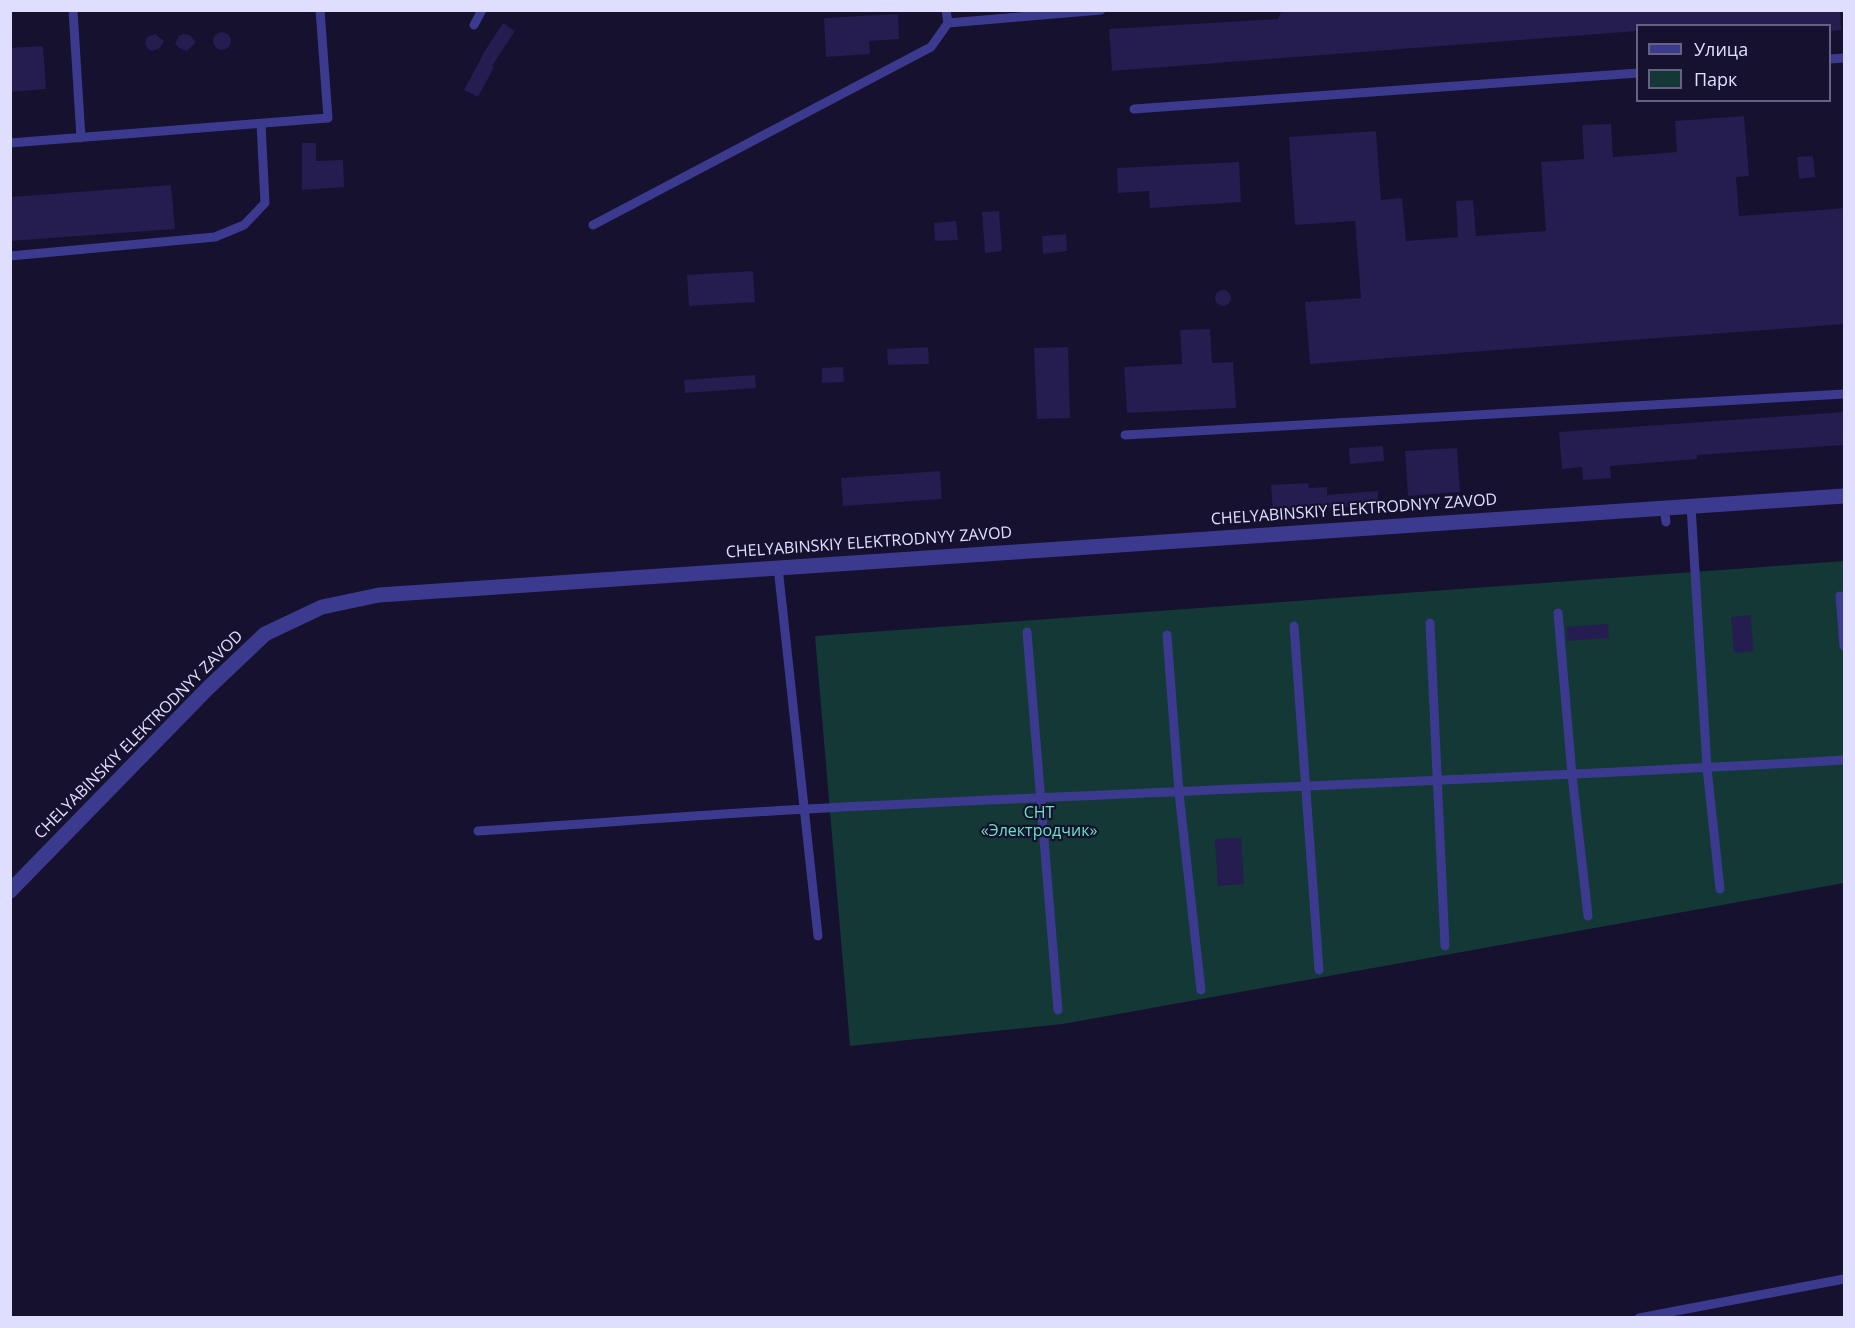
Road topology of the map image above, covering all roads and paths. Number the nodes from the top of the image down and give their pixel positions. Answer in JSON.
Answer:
{"nodes":[{"id":1,"x":73,"y":10,"type":"edge"},
{"id":2,"x":320,"y":10,"type":"edge"},
{"id":3,"x":482,"y":10,"type":"edge"},
{"id":4,"x":946,"y":10,"type":"edge"},
{"id":5,"x":1101,"y":10,"type":"edge"},
{"id":6,"x":948,"y":23,"type":"junction"},
{"id":7,"x":474,"y":26,"type":"dead end"},
{"id":8,"x":1636,"y":73,"type":"edge"},
{"id":9,"x":1134,"y":109,"type":"dead end"},
{"id":10,"x":261,"y":124,"type":"junction"},
{"id":11,"x":81,"y":138,"type":"junction"},
{"id":12,"x":10,"y":143,"type":"edge"},
{"id":13,"x":593,"y":225,"type":"dead end"},
{"id":14,"x":10,"y":256,"type":"edge"},
{"id":15,"x":1845,"y":394,"type":"edge"},
{"id":16,"x":1125,"y":435,"type":"dead end"},
{"id":17,"x":1845,"y":496,"type":"edge"},
{"id":18,"x":1691,"y":506,"type":"junction"},
{"id":19,"x":778,"y":567,"type":"junction"},
{"id":20,"x":1840,"y":596,"type":"dead end"},
{"id":21,"x":1558,"y":613,"type":"dead end"},
{"id":22,"x":1430,"y":623,"type":"dead end"},
{"id":23,"x":1294,"y":626,"type":"dead end"},
{"id":24,"x":1027,"y":632,"type":"dead end"},
{"id":25,"x":1167,"y":635,"type":"dead end"},
{"id":26,"x":1845,"y":646,"type":"edge"},
{"id":27,"x":1845,"y":760,"type":"edge"},
{"id":28,"x":1707,"y":768,"type":"junction"},
{"id":29,"x":1572,"y":775,"type":"junction"},
{"id":30,"x":1437,"y":780,"type":"junction"},
{"id":31,"x":1304,"y":785,"type":"junction"},
{"id":32,"x":1179,"y":793,"type":"junction"},
{"id":33,"x":1041,"y":799,"type":"junction"},
{"id":34,"x":805,"y":809,"type":"junction"},
{"id":35,"x":478,"y":831,"type":"dead end"},
{"id":36,"x":1720,"y":889,"type":"dead end"},
{"id":37,"x":10,"y":891,"type":"edge"},
{"id":38,"x":1588,"y":916,"type":"dead end"},
{"id":39,"x":818,"y":936,"type":"dead end"},
{"id":40,"x":1445,"y":946,"type":"dead end"},
{"id":41,"x":1318,"y":970,"type":"dead end"},
{"id":42,"x":1201,"y":990,"type":"dead end"},
{"id":43,"x":1058,"y":1010,"type":"dead end"},
{"id":44,"x":1845,"y":1279,"type":"edge"},
{"id":45,"x":1639,"y":1317,"type":"edge"}],
"edges":[{"from":1,"to":11,"type":"lane"},
{"from":2,"to":10,"type":"lane"},
{"from":3,"to":7,"type":"lane"},
{"from":4,"to":6,"type":"lane"},
{"from":5,"to":6,"type":"lane"},
{"from":6,"to":13,"type":"lane"},
{"from":8,"to":9,"type":"lane"},
{"from":10,"to":11,"type":"lane"},
{"from":10,"to":14,"type":"lane"},
{"from":11,"to":12,"type":"lane"},
{"from":15,"to":16,"type":"lane"},
{"from":17,"to":18,"type":"street","name":"CHELYABINSKIY ELEKTRODNYY ZAVOD"},
{"from":18,"to":19,"type":"street","name":"CHELYABINSKIY ELEKTRODNYY ZAVOD"},
{"from":18,"to":28,"type":"lane"},
{"from":19,"to":34,"type":"lane"},
{"from":19,"to":37,"type":"street","name":"CHELYABINSKIY ELEKTRODNYY ZAVOD"},
{"from":20,"to":26,"type":"lane"},
{"from":21,"to":29,"type":"lane"},
{"from":22,"to":30,"type":"lane"},
{"from":23,"to":31,"type":"lane"},
{"from":24,"to":33,"type":"lane"},
{"from":25,"to":32,"type":"lane"},
{"from":27,"to":28,"type":"lane"},
{"from":28,"to":29,"type":"lane"},
{"from":28,"to":36,"type":"lane"},
{"from":29,"to":30,"type":"lane"},
{"from":29,"to":38,"type":"lane"},
{"from":30,"to":31,"type":"lane"},
{"from":30,"to":40,"type":"lane"},
{"from":31,"to":32,"type":"lane"},
{"from":31,"to":41,"type":"lane"},
{"from":32,"to":33,"type":"lane"},
{"from":32,"to":42,"type":"lane"},
{"from":33,"to":34,"type":"lane"},
{"from":33,"to":43,"type":"lane"},
{"from":34,"to":35,"type":"lane"},
{"from":34,"to":39,"type":"lane"},
{"from":44,"to":45,"type":"lane"}]}
